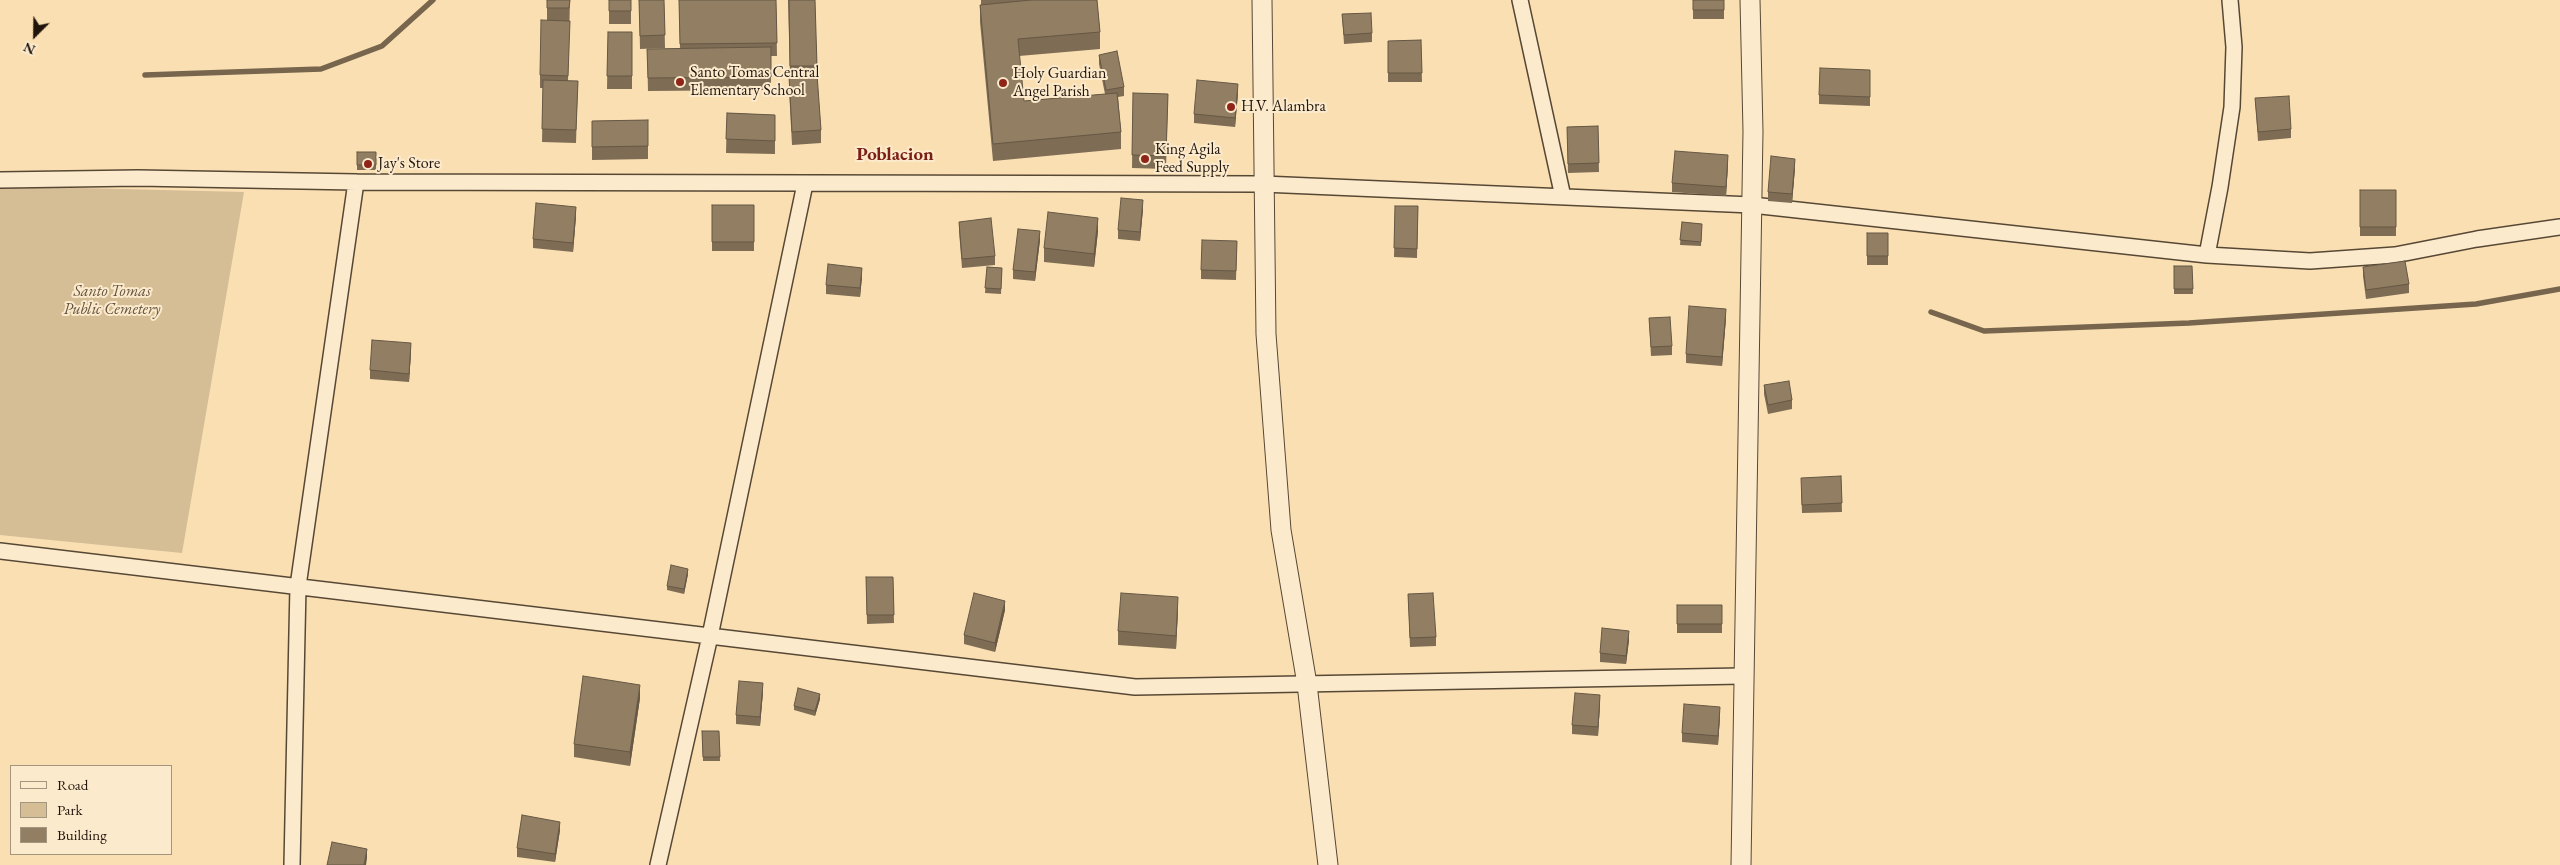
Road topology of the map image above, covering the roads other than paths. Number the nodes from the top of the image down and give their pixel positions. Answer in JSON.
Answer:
{"nodes":[{"id":1,"x":1262,"y":0,"type":"edge"},
{"id":2,"x":1520,"y":0,"type":"edge"},
{"id":3,"x":1750,"y":0,"type":"edge"},
{"id":4,"x":2230,"y":0,"type":"edge"},
{"id":5,"x":0,"y":180,"type":"edge"},
{"id":6,"x":356,"y":182,"type":"junction"},
{"id":7,"x":805,"y":184,"type":"junction"},
{"id":8,"x":1263,"y":184,"type":"junction"},
{"id":9,"x":1563,"y":196,"type":"junction"},
{"id":10,"x":1752,"y":205,"type":"junction"},
{"id":11,"x":2560,"y":227,"type":"edge"},
{"id":12,"x":2207,"y":254,"type":"junction"},
{"id":13,"x":0,"y":551,"type":"edge"},
{"id":14,"x":298,"y":586,"type":"junction"},
{"id":15,"x":710,"y":636,"type":"junction"},
{"id":16,"x":1742,"y":676,"type":"junction"},
{"id":17,"x":1307,"y":684,"type":"junction"},
{"id":18,"x":292,"y":865,"type":"edge"},
{"id":19,"x":658,"y":865,"type":"edge"},
{"id":20,"x":1328,"y":865,"type":"edge"},
{"id":21,"x":1741,"y":865,"type":"edge"}],
"edges":[{"from":1,"to":8,"type":"street"},
{"from":2,"to":9,"type":"street"},
{"from":3,"to":10,"type":"street"},
{"from":4,"to":12,"type":"street"},
{"from":5,"to":6,"type":"street"},
{"from":6,"to":7,"type":"street"},
{"from":6,"to":14,"type":"street"},
{"from":7,"to":8,"type":"street"},
{"from":7,"to":15,"type":"street"},
{"from":8,"to":9,"type":"street"},
{"from":8,"to":17,"type":"street"},
{"from":9,"to":10,"type":"street"},
{"from":10,"to":12,"type":"street"},
{"from":10,"to":16,"type":"street"},
{"from":11,"to":12,"type":"street"},
{"from":13,"to":14,"type":"street"},
{"from":14,"to":15,"type":"street"},
{"from":14,"to":18,"type":"street"},
{"from":15,"to":17,"type":"street"},
{"from":15,"to":19,"type":"street"},
{"from":16,"to":17,"type":"street"},
{"from":16,"to":21,"type":"street"},
{"from":17,"to":20,"type":"street"}]}
